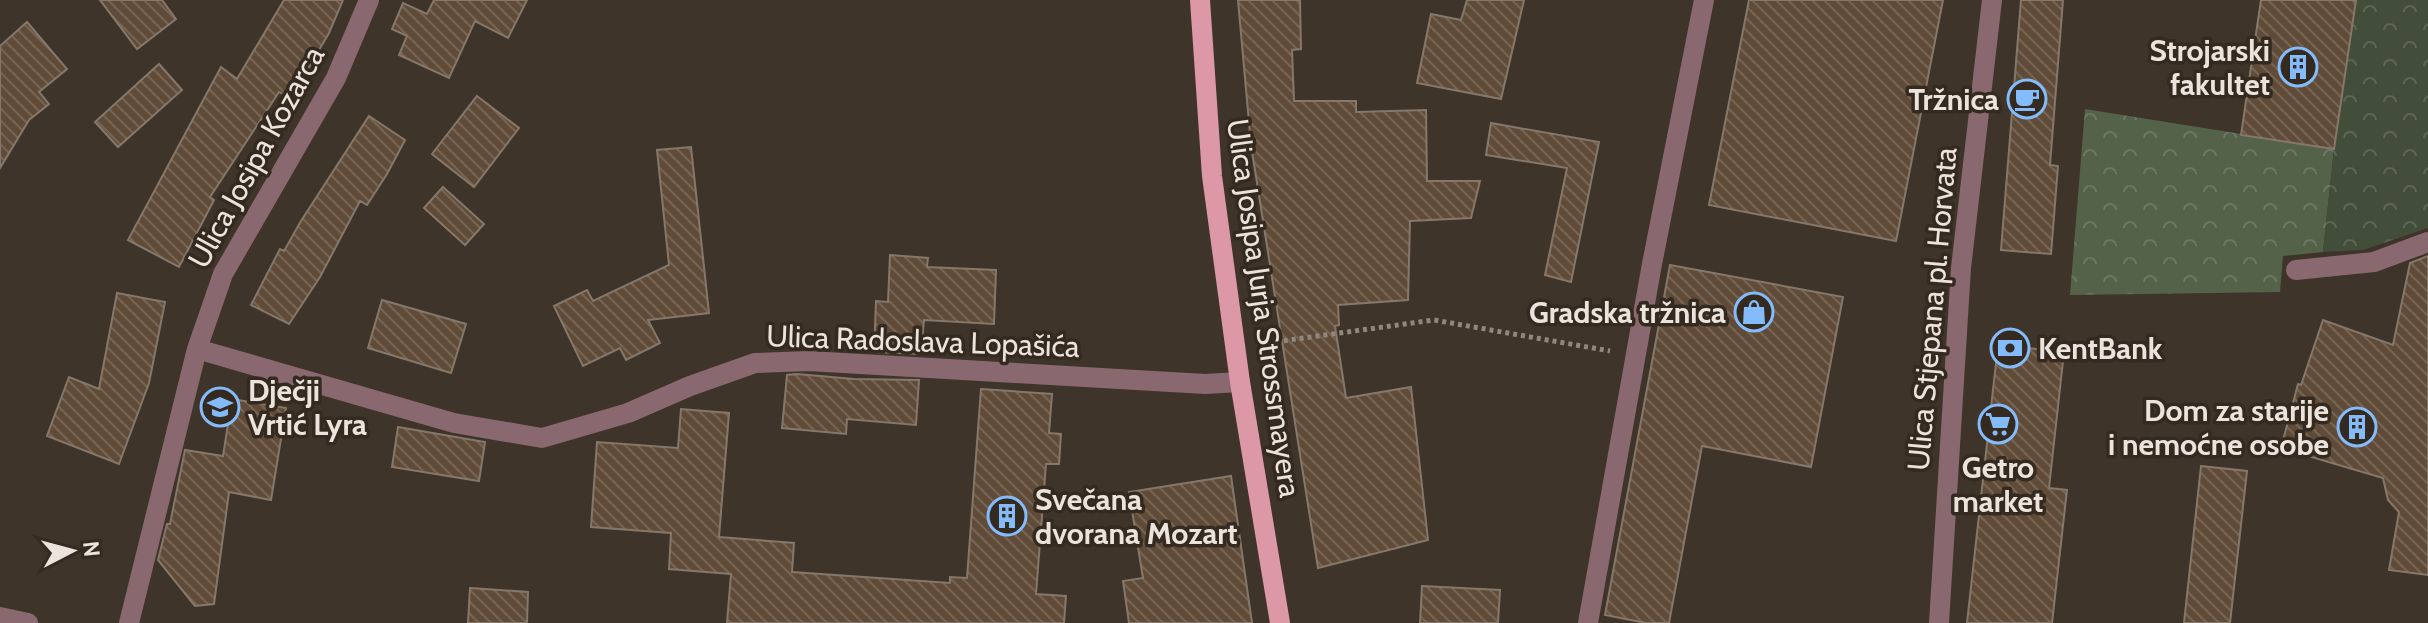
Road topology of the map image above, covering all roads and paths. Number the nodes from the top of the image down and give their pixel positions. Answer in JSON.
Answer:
{"nodes":[{"id":1,"x":369,"y":0,"type":"edge"},
{"id":2,"x":1200,"y":0,"type":"edge"},
{"id":3,"x":1704,"y":0,"type":"edge"},
{"id":4,"x":1992,"y":0,"type":"edge"},
{"id":5,"x":2428,"y":242,"type":"edge"},
{"id":6,"x":2296,"y":270,"type":"dead end"},
{"id":7,"x":1235,"y":347,"type":"junction"},
{"id":8,"x":197,"y":349,"type":"junction"},
{"id":9,"x":1635,"y":355,"type":"junction"},
{"id":10,"x":1240,"y":382,"type":"junction"},
{"id":11,"x":0,"y":617,"type":"edge"},
{"id":12,"x":28,"y":623,"type":"edge"},
{"id":13,"x":129,"y":623,"type":"edge"},
{"id":14,"x":1280,"y":623,"type":"edge"},
{"id":15,"x":1588,"y":623,"type":"edge"},
{"id":16,"x":1939,"y":623,"type":"edge"}],
"edges":[{"from":1,"to":8,"type":"street","name":"Ulica Josipa Kozarca"},
{"from":2,"to":7,"type":"main road","name":"Ulica Josipa Jurja Strossmayera"},
{"from":3,"to":9,"type":"street"},
{"from":4,"to":16,"type":"street","name":"Ulica Stjepana pl. Horvata"},
{"from":5,"to":6,"type":"street"},
{"from":7,"to":9,"type":"path"},
{"from":7,"to":10,"type":"main road","name":"Ulica Josipa Jurja Strossmayera"},
{"from":8,"to":10,"type":"street","name":"Ulica Radoslava Lopašića"},
{"from":8,"to":13,"type":"street","name":"Ulica Josipa Kozarca"},
{"from":9,"to":15,"type":"street"},
{"from":10,"to":14,"type":"main road","name":"Ulica Josipa Jurja Strossmayera"},
{"from":11,"to":12,"type":"street"}]}
